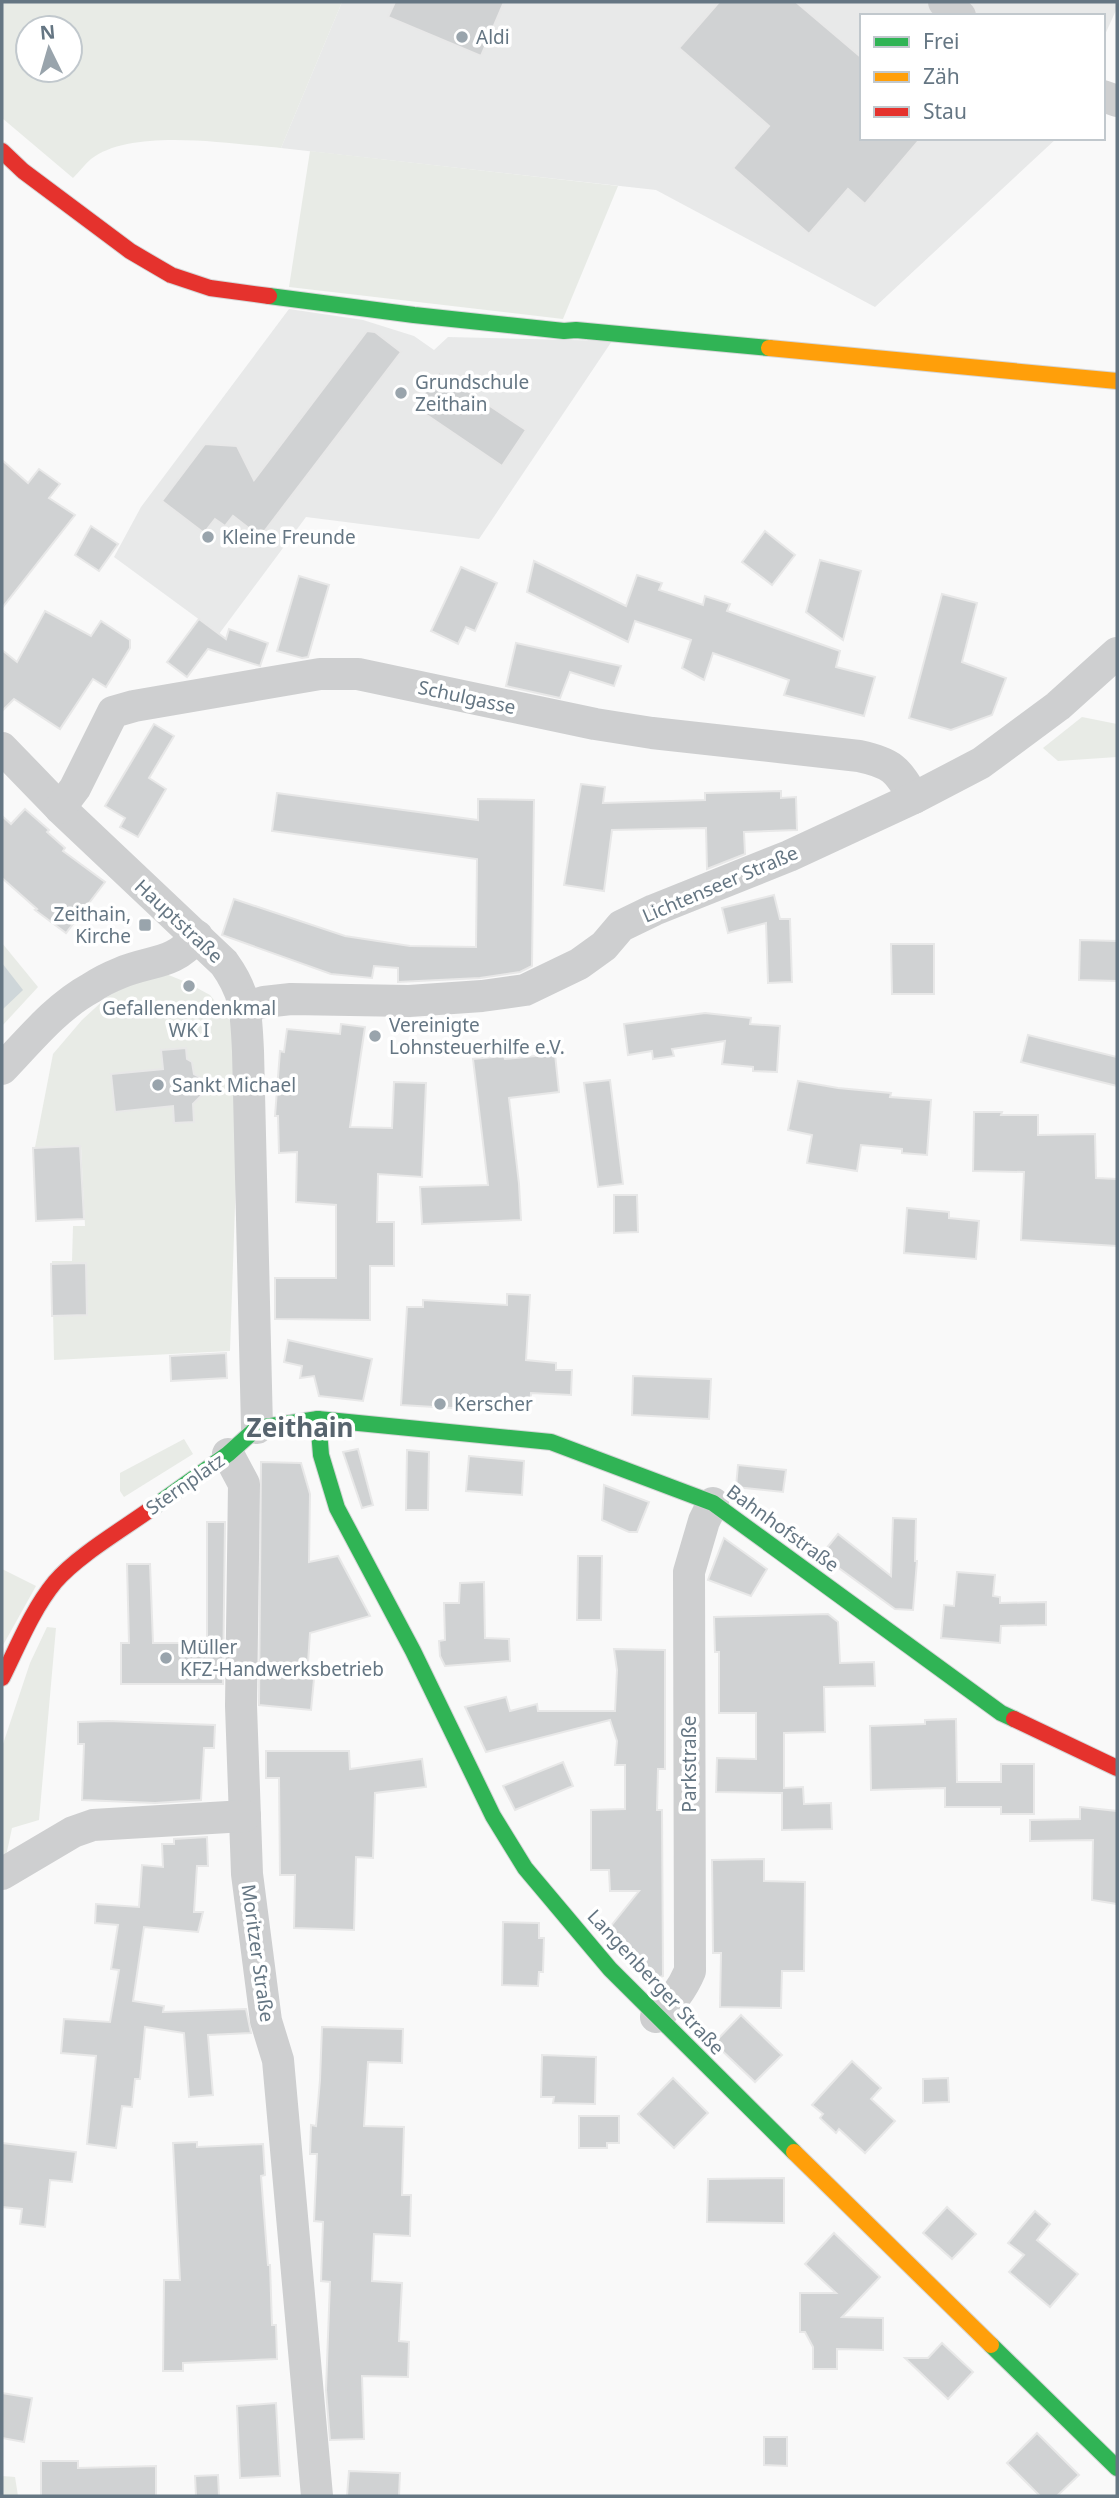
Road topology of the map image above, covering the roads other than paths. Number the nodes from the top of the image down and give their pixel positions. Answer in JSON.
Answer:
{"nodes":[{"id":1,"x":944,"y":2,"type":"edge"},
{"id":2,"x":958,"y":14,"type":"edge"},
{"id":3,"x":2,"y":151,"type":"edge"},
{"id":4,"x":1117,"y":381,"type":"edge"},
{"id":5,"x":1117,"y":653,"type":"edge"},
{"id":6,"x":2,"y":748,"type":"edge"},
{"id":7,"x":914,"y":798,"type":"junction"},
{"id":8,"x":60,"y":808,"type":"junction"},
{"id":9,"x":197,"y":936,"type":"junction"},
{"id":10,"x":246,"y":1007,"type":"junction"},
{"id":11,"x":2,"y":1069,"type":"edge"},
{"id":12,"x":318,"y":1419,"type":"junction"},
{"id":13,"x":257,"y":1428,"type":"junction"},
{"id":14,"x":228,"y":1454,"type":"junction"},
{"id":15,"x":713,"y":1503,"type":"junction"},
{"id":16,"x":2,"y":1678,"type":"edge"},
{"id":17,"x":1117,"y":1768,"type":"edge"},
{"id":18,"x":245,"y":1816,"type":"junction"},
{"id":19,"x":2,"y":1874,"type":"edge"},
{"id":20,"x":656,"y":2017,"type":"junction"},
{"id":21,"x":1117,"y":2468,"type":"edge"},
{"id":22,"x":317,"y":2496,"type":"edge"}],
"edges":[{"from":1,"to":2,"type":"street"},
{"from":3,"to":4,"type":"street"},
{"from":5,"to":7,"type":"street","name":"Lichtenseer Straße"},
{"from":6,"to":8,"type":"street","name":"Hauptstraße"},
{"from":7,"to":8,"type":"street","name":"Schulgasse"},
{"from":7,"to":10,"type":"street","name":"Lichtenseer Straße"},
{"from":8,"to":9,"type":"street","name":"Hauptstraße"},
{"from":9,"to":10,"type":"street","name":"Hauptstraße"},
{"from":9,"to":11,"type":"street"},
{"from":10,"to":13,"type":"street","name":"Hauptstraße"},
{"from":12,"to":13,"type":"street","name":"Bahnhofstraße"},
{"from":12,"to":15,"type":"street","name":"Bahnhofstraße"},
{"from":12,"to":20,"type":"street","name":"Langenberger Straße"},
{"from":13,"to":14,"type":"street","name":"Sternplatz"},
{"from":14,"to":16,"type":"street","name":"Sternplatz"},
{"from":14,"to":18,"type":"street","name":"Moritzer Straße"},
{"from":15,"to":17,"type":"street","name":"Bahnhofstraße"},
{"from":15,"to":20,"type":"street","name":"Parkstraße"},
{"from":18,"to":19,"type":"street"},
{"from":18,"to":22,"type":"street","name":"Moritzer Straße"},
{"from":20,"to":21,"type":"street","name":"Langenberger Straße"}]}
